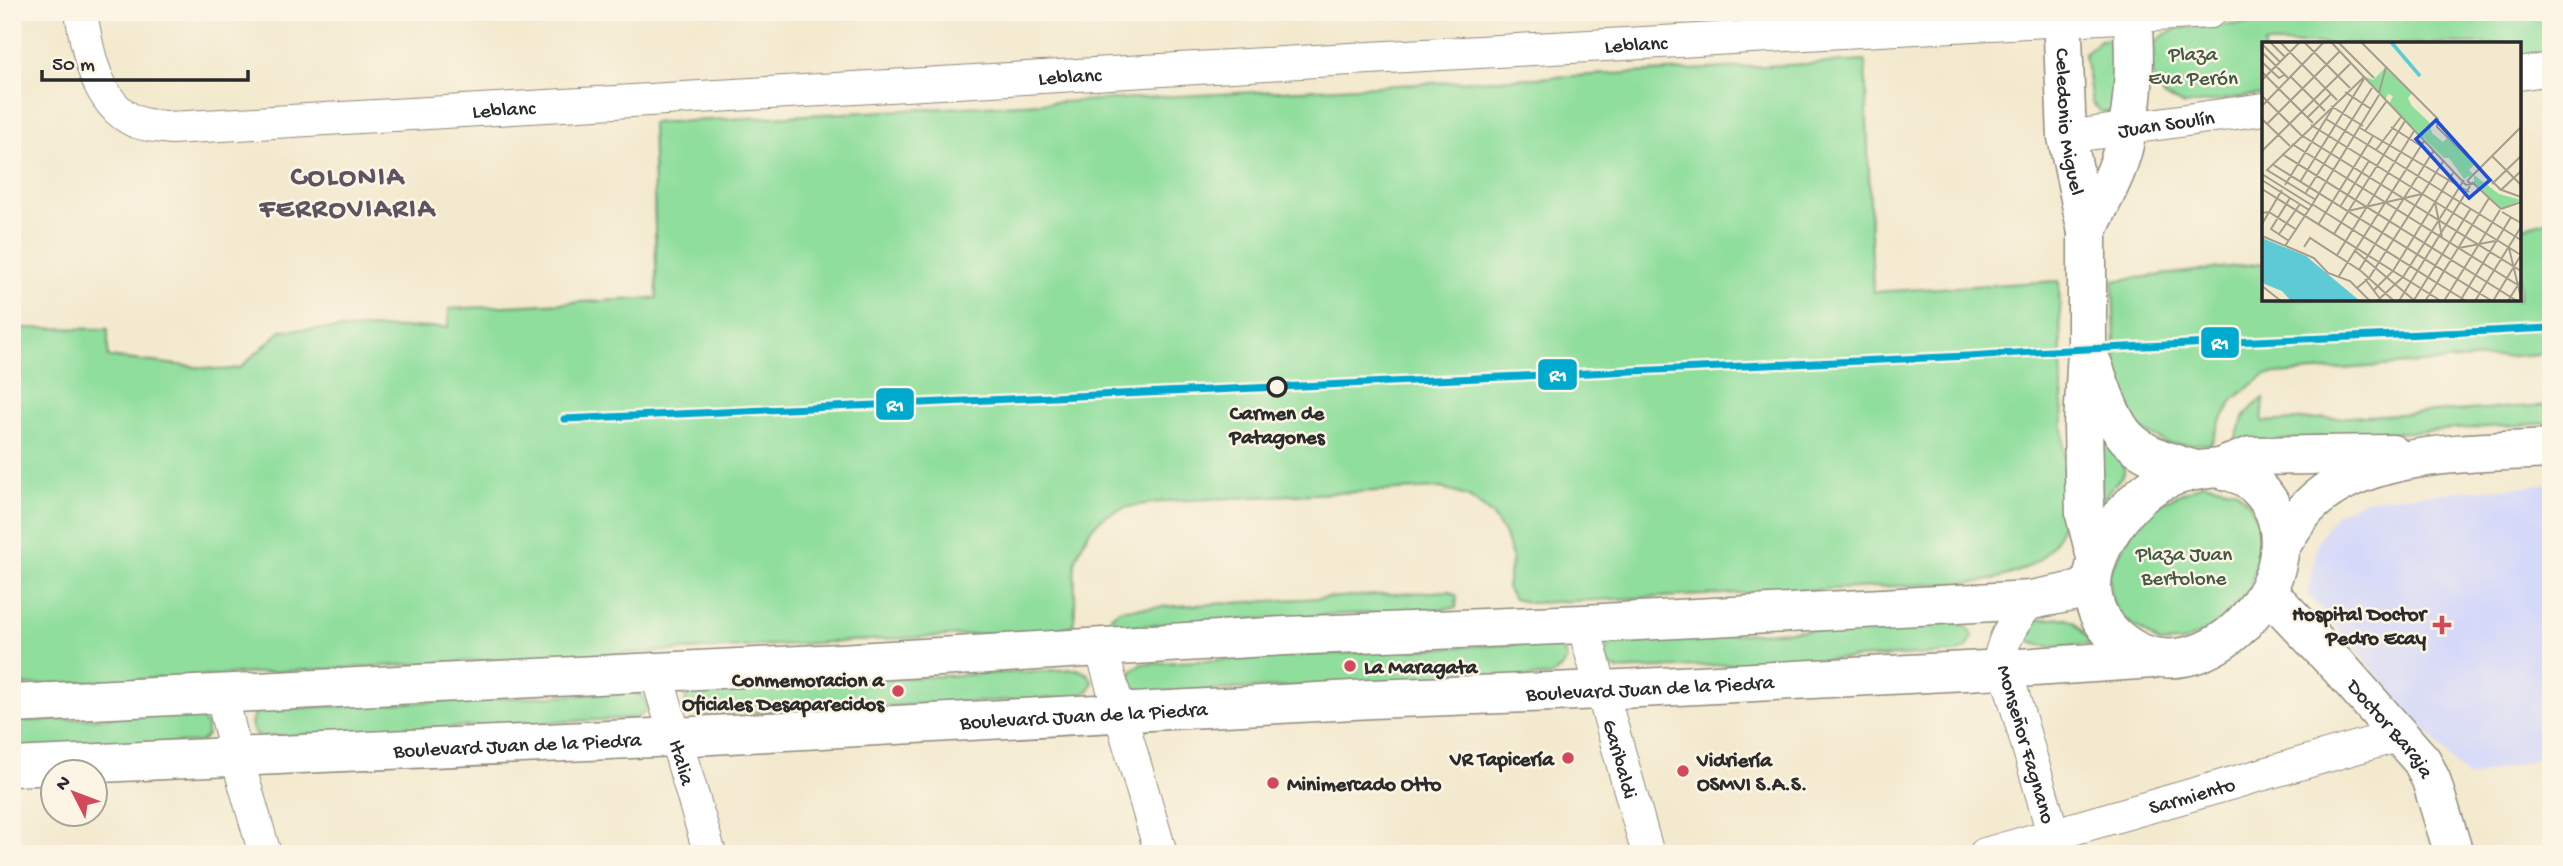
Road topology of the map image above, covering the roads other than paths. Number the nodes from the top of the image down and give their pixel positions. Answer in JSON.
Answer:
{"nodes":[{"id":1,"x":81,"y":12,"type":"edge"},
{"id":2,"x":2210,"y":12,"type":"edge"},
{"id":3,"x":2133,"y":15,"type":"edge"},
{"id":4,"x":2062,"y":17,"type":"edge"},
{"id":5,"x":2551,"y":69,"type":"edge"},
{"id":6,"x":2521,"y":74,"type":"edge"},
{"id":7,"x":2262,"y":109,"type":"edge"},
{"id":8,"x":2128,"y":129,"type":"junction"},
{"id":9,"x":2067,"y":137,"type":"junction"},
{"id":10,"x":2087,"y":232,"type":"junction"},
{"id":11,"x":2087,"y":348,"type":"junction"},
{"id":12,"x":2551,"y":449,"type":"edge"},
{"id":13,"x":2412,"y":458,"type":"junction"},
{"id":14,"x":2208,"y":469,"type":"junction"},
{"id":15,"x":2280,"y":547,"type":"junction"},
{"id":16,"x":2094,"y":575,"type":"junction"},
{"id":17,"x":2268,"y":592,"type":"junction"},
{"id":18,"x":2031,"y":600,"type":"junction"},
{"id":19,"x":1583,"y":624,"type":"junction"},
{"id":20,"x":1101,"y":648,"type":"junction"},
{"id":21,"x":2153,"y":659,"type":"junction"},
{"id":22,"x":2004,"y":669,"type":"junction"},
{"id":23,"x":656,"y":672,"type":"junction"},
{"id":24,"x":1602,"y":690,"type":"junction"},
{"id":25,"x":221,"y":692,"type":"junction"},
{"id":26,"x":12,"y":704,"type":"edge"},
{"id":27,"x":1119,"y":712,"type":"junction"},
{"id":28,"x":2400,"y":735,"type":"junction"},
{"id":29,"x":675,"y":737,"type":"junction"},
{"id":30,"x":237,"y":758,"type":"junction"},
{"id":31,"x":12,"y":767,"type":"edge"},
{"id":32,"x":2056,"y":843,"type":"edge"},
{"id":33,"x":265,"y":854,"type":"edge"},
{"id":34,"x":710,"y":854,"type":"edge"},
{"id":35,"x":1161,"y":854,"type":"edge"},
{"id":36,"x":1648,"y":854,"type":"edge"},
{"id":37,"x":1985,"y":854,"type":"edge"},
{"id":38,"x":2454,"y":854,"type":"edge"}],
"edges":[{"from":1,"to":4,"type":"street","name":"Leblanc"},
{"from":2,"to":3,"type":"street"},
{"from":3,"to":4,"type":"street","name":"Leblanc"},
{"from":3,"to":8,"type":"main road","name":"Celedonio Miguel"},
{"from":4,"to":9,"type":"main road","name":"Celedonio Miguel"},
{"from":5,"to":6,"type":"street"},
{"from":7,"to":8,"type":"street","name":"Juan Soulín"},
{"from":8,"to":9,"type":"street","name":"Juan Soulín"},
{"from":8,"to":10,"type":"main road","name":"Celedonio Miguel"},
{"from":9,"to":10,"type":"main road","name":"Celedonio Miguel"},
{"from":10,"to":11,"type":"main road","name":"Celedonio Miguel"},
{"from":11,"to":14,"type":"main road","name":"Celedonio Miguel"},
{"from":11,"to":16,"type":"main road","name":"Celedonio Miguel"},
{"from":12,"to":13,"type":"main road","name":"Boulevard Juan de la Piedra"},
{"from":13,"to":14,"type":"main road","name":"Boulevard Juan de la Piedra"},
{"from":13,"to":15,"type":"main road","name":"Boulevard Juan de la Piedra"},
{"from":14,"to":15,"type":"main road","name":"Boulevard Juan de la Piedra"},
{"from":14,"to":16,"type":"main road","name":"Boulevard Juan de la Piedra"},
{"from":15,"to":17,"type":"main road","name":"Boulevard Juan de la Piedra"},
{"from":16,"to":18,"type":"main road"},
{"from":16,"to":21,"type":"main road"},
{"from":17,"to":21,"type":"main road","name":"Boulevard Juan de la Piedra"},
{"from":17,"to":28,"type":"main road","name":"Doctor Baraja"},
{"from":18,"to":19,"type":"main road"},
{"from":18,"to":22,"type":"street","name":"Monseñor Fagnano"},
{"from":19,"to":20,"type":"main road"},
{"from":19,"to":24,"type":"street","name":"Garibaldi"},
{"from":20,"to":23,"type":"main road"},
{"from":20,"to":27,"type":"street"},
{"from":21,"to":22,"type":"main road","name":"Boulevard Juan de la Piedra"},
{"from":22,"to":24,"type":"main road","name":"Boulevard Juan de la Piedra"},
{"from":22,"to":32,"type":"street","name":"Monseñor Fagnano"},
{"from":23,"to":25,"type":"main road"},
{"from":23,"to":29,"type":"street","name":"Italia"},
{"from":24,"to":27,"type":"main road","name":"Boulevard Juan de la Piedra"},
{"from":24,"to":36,"type":"street","name":"Garibaldi"},
{"from":25,"to":26,"type":"main road"},
{"from":25,"to":30,"type":"street"},
{"from":27,"to":29,"type":"main road","name":"Boulevard Juan de la Piedra"},
{"from":27,"to":35,"type":"street"},
{"from":28,"to":32,"type":"street","name":"Sarmiento"},
{"from":28,"to":38,"type":"main road","name":"Doctor Baraja"},
{"from":29,"to":30,"type":"main road","name":"Boulevard Juan de la Piedra"},
{"from":29,"to":34,"type":"street","name":"Italia"},
{"from":30,"to":31,"type":"main road","name":"Boulevard Juan de la Piedra"},
{"from":30,"to":33,"type":"street"},
{"from":32,"to":37,"type":"street","name":"Sarmiento"}]}
